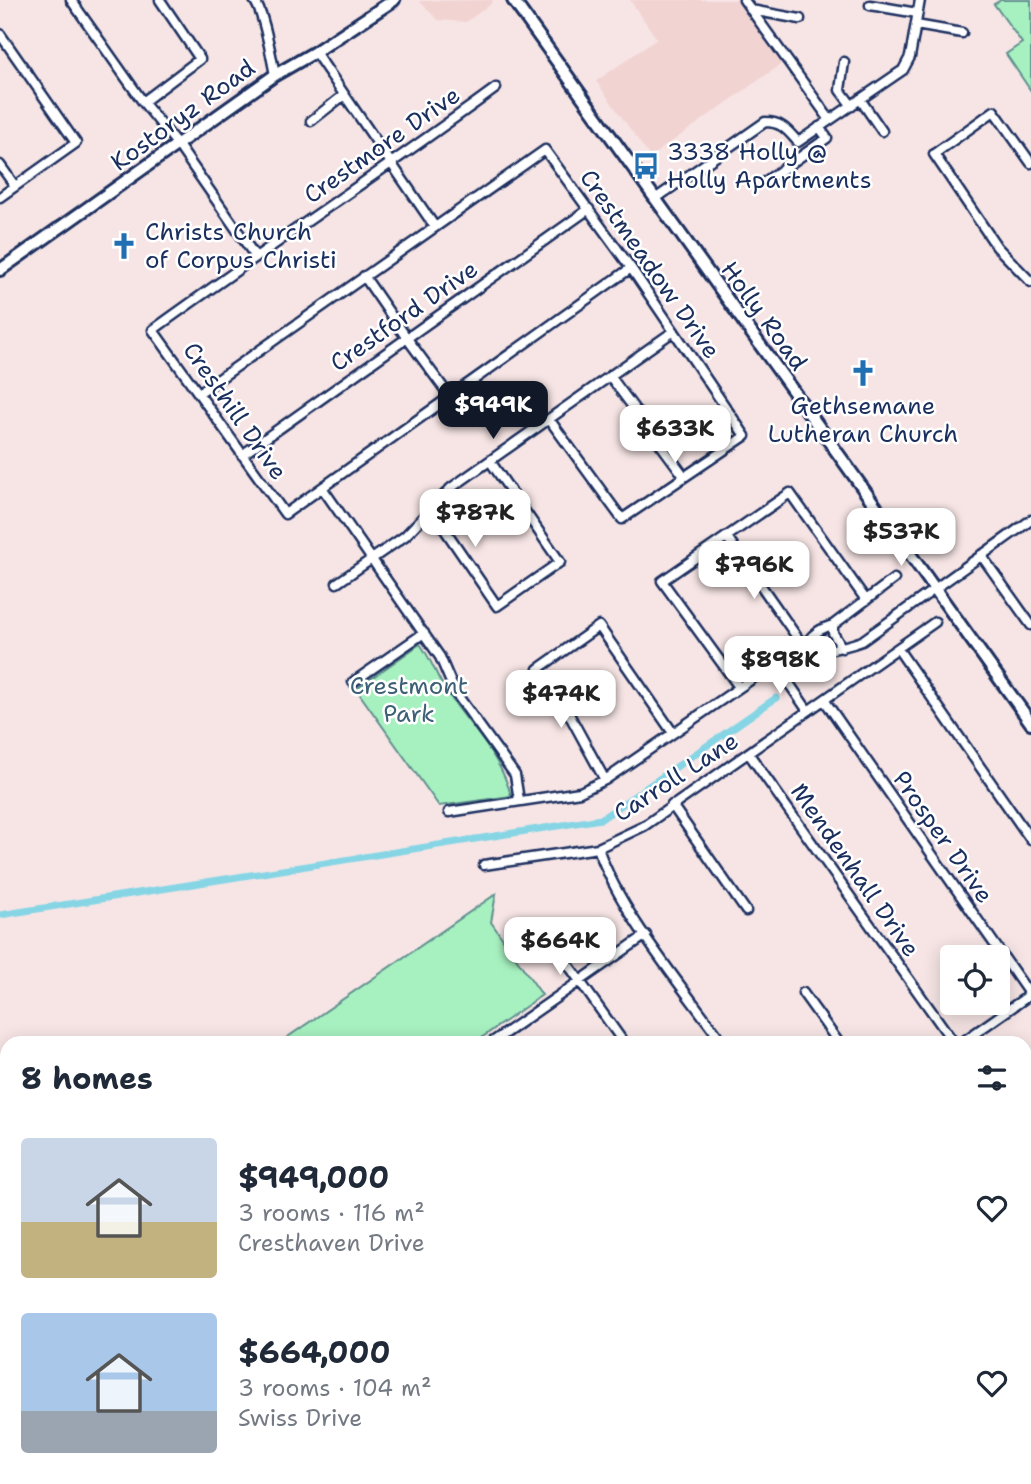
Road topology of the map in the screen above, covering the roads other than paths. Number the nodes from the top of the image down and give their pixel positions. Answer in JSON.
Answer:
{"nodes":[{"id":1,"x":71,"y":0,"type":"edge"},
{"id":2,"x":160,"y":0,"type":"edge"},
{"id":3,"x":254,"y":0,"type":"edge"},
{"id":4,"x":269,"y":0,"type":"edge"},
{"id":5,"x":394,"y":0,"type":"edge"},
{"id":6,"x":513,"y":0,"type":"edge"},
{"id":7,"x":744,"y":0,"type":"edge"},
{"id":8,"x":920,"y":0,"type":"edge"},
{"id":9,"x":870,"y":5,"type":"dead end"},
{"id":10,"x":261,"y":8,"type":"junction"},
{"id":11,"x":751,"y":10,"type":"junction"},
{"id":12,"x":918,"y":13,"type":"junction"},
{"id":13,"x":800,"y":19,"type":"dead end"},
{"id":14,"x":916,"y":25,"type":"junction"},
{"id":15,"x":962,"y":33,"type":"dead end"},
{"id":16,"x":0,"y":34,"type":"edge"},
{"id":17,"x":315,"y":52,"type":"junction"},
{"id":18,"x":844,"y":62,"type":"dead end"},
{"id":19,"x":275,"y":75,"type":"junction"},
{"id":20,"x":496,"y":88,"type":"dead end"},
{"id":21,"x":344,"y":96,"type":"junction"},
{"id":22,"x":860,"y":99,"type":"junction"},
{"id":23,"x":143,"y":102,"type":"junction"},
{"id":24,"x":852,"y":106,"type":"junction"},
{"id":25,"x":830,"y":120,"type":"junction"},
{"id":26,"x":311,"y":121,"type":"dead end"},
{"id":27,"x":819,"y":127,"type":"junction"},
{"id":28,"x":882,"y":131,"type":"dead end"},
{"id":29,"x":798,"y":142,"type":"junction"},
{"id":30,"x":178,"y":145,"type":"junction"},
{"id":31,"x":803,"y":155,"type":"junction"},
{"id":32,"x":1031,"y":163,"type":"edge"},
{"id":33,"x":392,"y":164,"type":"junction"},
{"id":34,"x":0,"y":165,"type":"edge"},
{"id":35,"x":766,"y":181,"type":"dead end"},
{"id":36,"x":15,"y":186,"type":"junction"},
{"id":37,"x":0,"y":197,"type":"edge"},
{"id":38,"x":655,"y":199,"type":"junction"},
{"id":39,"x":589,"y":209,"type":"junction"},
{"id":40,"x":435,"y":228,"type":"junction"},
{"id":41,"x":255,"y":256,"type":"junction"},
{"id":42,"x":631,"y":268,"type":"junction"},
{"id":43,"x":0,"y":270,"type":"edge"},
{"id":44,"x":364,"y":276,"type":"junction"},
{"id":45,"x":1031,"y":282,"type":"edge"},
{"id":46,"x":153,"y":330,"type":"joint"},
{"id":47,"x":674,"y":331,"type":"junction"},
{"id":48,"x":406,"y":337,"type":"junction"},
{"id":49,"x":610,"y":376,"type":"junction"},
{"id":50,"x":199,"y":393,"type":"junction"},
{"id":51,"x":451,"y":398,"type":"junction"},
{"id":52,"x":549,"y":419,"type":"junction"},
{"id":53,"x":242,"y":455,"type":"junction"},
{"id":54,"x":490,"y":461,"type":"junction"},
{"id":55,"x":684,"y":476,"type":"junction"},
{"id":56,"x":323,"y":489,"type":"junction"},
{"id":57,"x":429,"y":511,"type":"junction"},
{"id":58,"x":1031,"y":520,"type":"edge"},
{"id":59,"x":727,"y":537,"type":"junction"},
{"id":60,"x":981,"y":555,"type":"junction"},
{"id":61,"x":371,"y":559,"type":"junction"},
{"id":62,"x":894,"y":579,"type":"dead end"},
{"id":63,"x":337,"y":583,"type":"dead end"},
{"id":64,"x":936,"y":589,"type":"junction"},
{"id":65,"x":866,"y":600,"type":"junction"},
{"id":66,"x":935,"y":622,"type":"dead end"},
{"id":67,"x":833,"y":625,"type":"junction"},
{"id":68,"x":1031,"y":625,"type":"edge"},
{"id":69,"x":424,"y":633,"type":"junction"},
{"id":70,"x":842,"y":649,"type":"junction"},
{"id":71,"x":898,"y":649,"type":"junction"},
{"id":72,"x":802,"y":654,"type":"junction"},
{"id":73,"x":775,"y":663,"type":"junction"},
{"id":74,"x":353,"y":682,"type":"dead end"},
{"id":75,"x":739,"y":687,"type":"junction"},
{"id":76,"x":825,"y":701,"type":"junction"},
{"id":77,"x":808,"y":711,"type":"junction"},
{"id":78,"x":1031,"y":723,"type":"edge"},
{"id":79,"x":673,"y":733,"type":"junction"},
{"id":80,"x":749,"y":754,"type":"junction"},
{"id":81,"x":605,"y":779,"type":"junction"},
{"id":82,"x":519,"y":800,"type":"junction"},
{"id":83,"x":672,"y":805,"type":"junction"},
{"id":84,"x":449,"y":812,"type":"dead end"},
{"id":85,"x":1031,"y":841,"type":"edge"},
{"id":86,"x":598,"y":848,"type":"junction"},
{"id":87,"x":484,"y":865,"type":"dead end"},
{"id":88,"x":746,"y":911,"type":"dead end"},
{"id":89,"x":540,"y":925,"type":"dead end"},
{"id":90,"x":646,"y":936,"type":"junction"},
{"id":91,"x":580,"y":981,"type":"junction"},
{"id":92,"x":803,"y":993,"type":"dead end"},
{"id":93,"x":1030,"y":995,"type":"edge"},
{"id":94,"x":501,"y":1036,"type":"edge"},
{"id":95,"x":619,"y":1036,"type":"edge"},
{"id":96,"x":718,"y":1036,"type":"edge"},
{"id":97,"x":834,"y":1036,"type":"edge"},
{"id":98,"x":949,"y":1036,"type":"edge"},
{"id":99,"x":971,"y":1036,"type":"edge"}],
"edges":[{"from":1,"to":23,"type":"street"},
{"from":2,"to":23,"type":"street"},
{"from":3,"to":10,"type":"street"},
{"from":4,"to":10,"type":"street"},
{"from":5,"to":17,"type":"main road","name":"Kostoryz Road"},
{"from":6,"to":38,"type":"main road","name":"Holly Road"},
{"from":7,"to":11,"type":"street"},
{"from":8,"to":12,"type":"street"},
{"from":9,"to":12,"type":"street"},
{"from":10,"to":19,"type":"street"},
{"from":11,"to":13,"type":"street"},
{"from":11,"to":25,"type":"street"},
{"from":12,"to":14,"type":"street"},
{"from":14,"to":15,"type":"street"},
{"from":14,"to":22,"type":"street"},
{"from":16,"to":36,"type":"street"},
{"from":17,"to":19,"type":"main road","name":"Kostoryz Road"},
{"from":17,"to":21,"type":"street"},
{"from":18,"to":24,"type":"street"},
{"from":19,"to":30,"type":"main road","name":"Kostoryz Road"},
{"from":20,"to":33,"type":"street","name":"Crestmore Drive"},
{"from":21,"to":26,"type":"street"},
{"from":21,"to":33,"type":"street"},
{"from":22,"to":24,"type":"street"},
{"from":22,"to":28,"type":"street"},
{"from":23,"to":30,"type":"street"},
{"from":24,"to":25,"type":"street"},
{"from":25,"to":27,"type":"street"},
{"from":27,"to":29,"type":"street"},
{"from":27,"to":31,"type":"street"},
{"from":29,"to":31,"type":"street"},
{"from":29,"to":38,"type":"street"},
{"from":30,"to":41,"type":"street"},
{"from":30,"to":43,"type":"main road","name":"Kostoryz Road"},
{"from":31,"to":35,"type":"street"},
{"from":32,"to":45,"type":"street"},
{"from":33,"to":40,"type":"street"},
{"from":33,"to":41,"type":"street","name":"Crestmore Drive"},
{"from":34,"to":36,"type":"street"},
{"from":36,"to":37,"type":"street"},
{"from":38,"to":64,"type":"main road","name":"Holly Road"},
{"from":39,"to":40,"type":"street","name":"Crestmeadow Drive"},
{"from":39,"to":42,"type":"street","name":"Crestmeadow Drive"},
{"from":39,"to":48,"type":"street","name":"Crestford Drive"},
{"from":40,"to":44,"type":"street"},
{"from":41,"to":46,"type":"street","name":"Crestmore Drive"},
{"from":42,"to":47,"type":"street","name":"Crestmeadow Drive"},
{"from":42,"to":51,"type":"street"},
{"from":44,"to":48,"type":"street"},
{"from":44,"to":50,"type":"street"},
{"from":46,"to":50,"type":"street","name":"Cresthill Drive"},
{"from":47,"to":49,"type":"street"},
{"from":47,"to":55,"type":"street","name":"Crestmeadow Drive"},
{"from":48,"to":51,"type":"street"},
{"from":48,"to":53,"type":"street","name":"Crestford Drive"},
{"from":49,"to":52,"type":"street"},
{"from":49,"to":55,"type":"street"},
{"from":50,"to":53,"type":"street","name":"Cresthill Drive"},
{"from":51,"to":56,"type":"street"},
{"from":52,"to":54,"type":"street"},
{"from":52,"to":55,"type":"street"},
{"from":53,"to":56,"type":"street","name":"Cresthill Drive"},
{"from":54,"to":57,"type":"street"},
{"from":54,"to":57,"type":"street"},
{"from":56,"to":61,"type":"street","name":"Cresthill Drive"},
{"from":57,"to":61,"type":"street"},
{"from":58,"to":60,"type":"street","name":"Carroll Lane"},
{"from":59,"to":65,"type":"street"},
{"from":59,"to":72,"type":"street"},
{"from":59,"to":75,"type":"street"},
{"from":60,"to":64,"type":"street","name":"Carroll Lane"},
{"from":60,"to":68,"type":"street"},
{"from":61,"to":63,"type":"street"},
{"from":61,"to":69,"type":"street","name":"Cresthill Drive"},
{"from":62,"to":65,"type":"street"},
{"from":64,"to":70,"type":"street","name":"Carroll Lane"},
{"from":64,"to":78,"type":"main road","name":"Holly Road"},
{"from":65,"to":67,"type":"street"},
{"from":66,"to":71,"type":"street","name":"Carroll Lane"},
{"from":67,"to":70,"type":"street"},
{"from":67,"to":72,"type":"street"},
{"from":69,"to":74,"type":"street"},
{"from":69,"to":82,"type":"street","name":"Cresthill Drive"},
{"from":70,"to":72,"type":"street","name":"Carroll Lane"},
{"from":71,"to":76,"type":"street","name":"Carroll Lane"},
{"from":71,"to":85,"type":"street"},
{"from":72,"to":73,"type":"street","name":"Carroll Lane"},
{"from":73,"to":75,"type":"street","name":"Carroll Lane"},
{"from":73,"to":77,"type":"street"},
{"from":75,"to":79,"type":"street","name":"Carroll Lane"},
{"from":76,"to":77,"type":"street","name":"Carroll Lane"},
{"from":76,"to":93,"type":"street","name":"Prosper Drive"},
{"from":77,"to":80,"type":"street","name":"Carroll Lane"},
{"from":79,"to":81,"type":"street","name":"Carroll Lane"},
{"from":79,"to":81,"type":"street"},
{"from":80,"to":83,"type":"street","name":"Carroll Lane"},
{"from":80,"to":98,"type":"street","name":"Mendenhall Drive"},
{"from":81,"to":82,"type":"street","name":"Carroll Lane"},
{"from":82,"to":84,"type":"street","name":"Carroll Lane"},
{"from":83,"to":86,"type":"street","name":"Carroll Lane"},
{"from":83,"to":88,"type":"street"},
{"from":86,"to":87,"type":"street","name":"Carroll Lane"},
{"from":86,"to":90,"type":"street"},
{"from":89,"to":91,"type":"street"},
{"from":90,"to":91,"type":"street"},
{"from":90,"to":96,"type":"street"},
{"from":91,"to":94,"type":"street"},
{"from":91,"to":95,"type":"street"},
{"from":92,"to":97,"type":"street"},
{"from":93,"to":99,"type":"street"}]}
